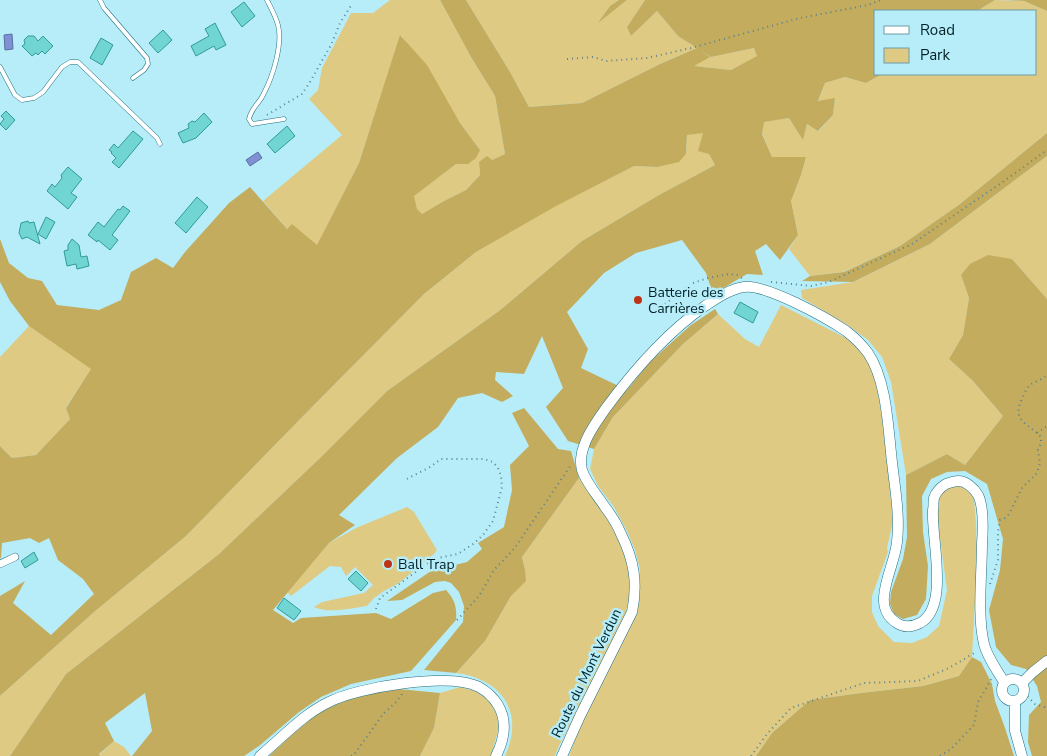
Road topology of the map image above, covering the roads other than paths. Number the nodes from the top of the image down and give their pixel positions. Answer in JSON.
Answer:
{"nodes":[{"id":1,"x":100,"y":0,"type":"edge"},
{"id":2,"x":267,"y":0,"type":"edge"},
{"id":3,"x":0,"y":67,"type":"edge"},
{"id":4,"x":133,"y":78,"type":"dead end"},
{"id":5,"x":284,"y":118,"type":"dead end"},
{"id":6,"x":160,"y":144,"type":"dead end"},
{"id":7,"x":14,"y":557,"type":"dead end"},
{"id":8,"x":0,"y":564,"type":"edge"},
{"id":9,"x":1047,"y":662,"type":"edge"},
{"id":10,"x":1004,"y":682,"type":"junction"},
{"id":11,"x":1023,"y":688,"type":"junction"},
{"id":12,"x":1015,"y":701,"type":"junction"},
{"id":13,"x":260,"y":756,"type":"edge"},
{"id":14,"x":496,"y":756,"type":"edge"},
{"id":15,"x":562,"y":756,"type":"edge"},
{"id":16,"x":1022,"y":756,"type":"edge"}],
"edges":[{"from":1,"to":4,"type":"lane"},
{"from":2,"to":5,"type":"lane"},
{"from":3,"to":6,"type":"lane"},
{"from":7,"to":8,"type":"street"},
{"from":9,"to":11,"type":"street"},
{"from":10,"to":11,"type":"street"},
{"from":10,"to":12,"type":"street"},
{"from":10,"to":15,"type":"street","name":"Route du Mont Verdun"},
{"from":11,"to":12,"type":"street"},
{"from":12,"to":16,"type":"street"},
{"from":13,"to":14,"type":"street"}]}
